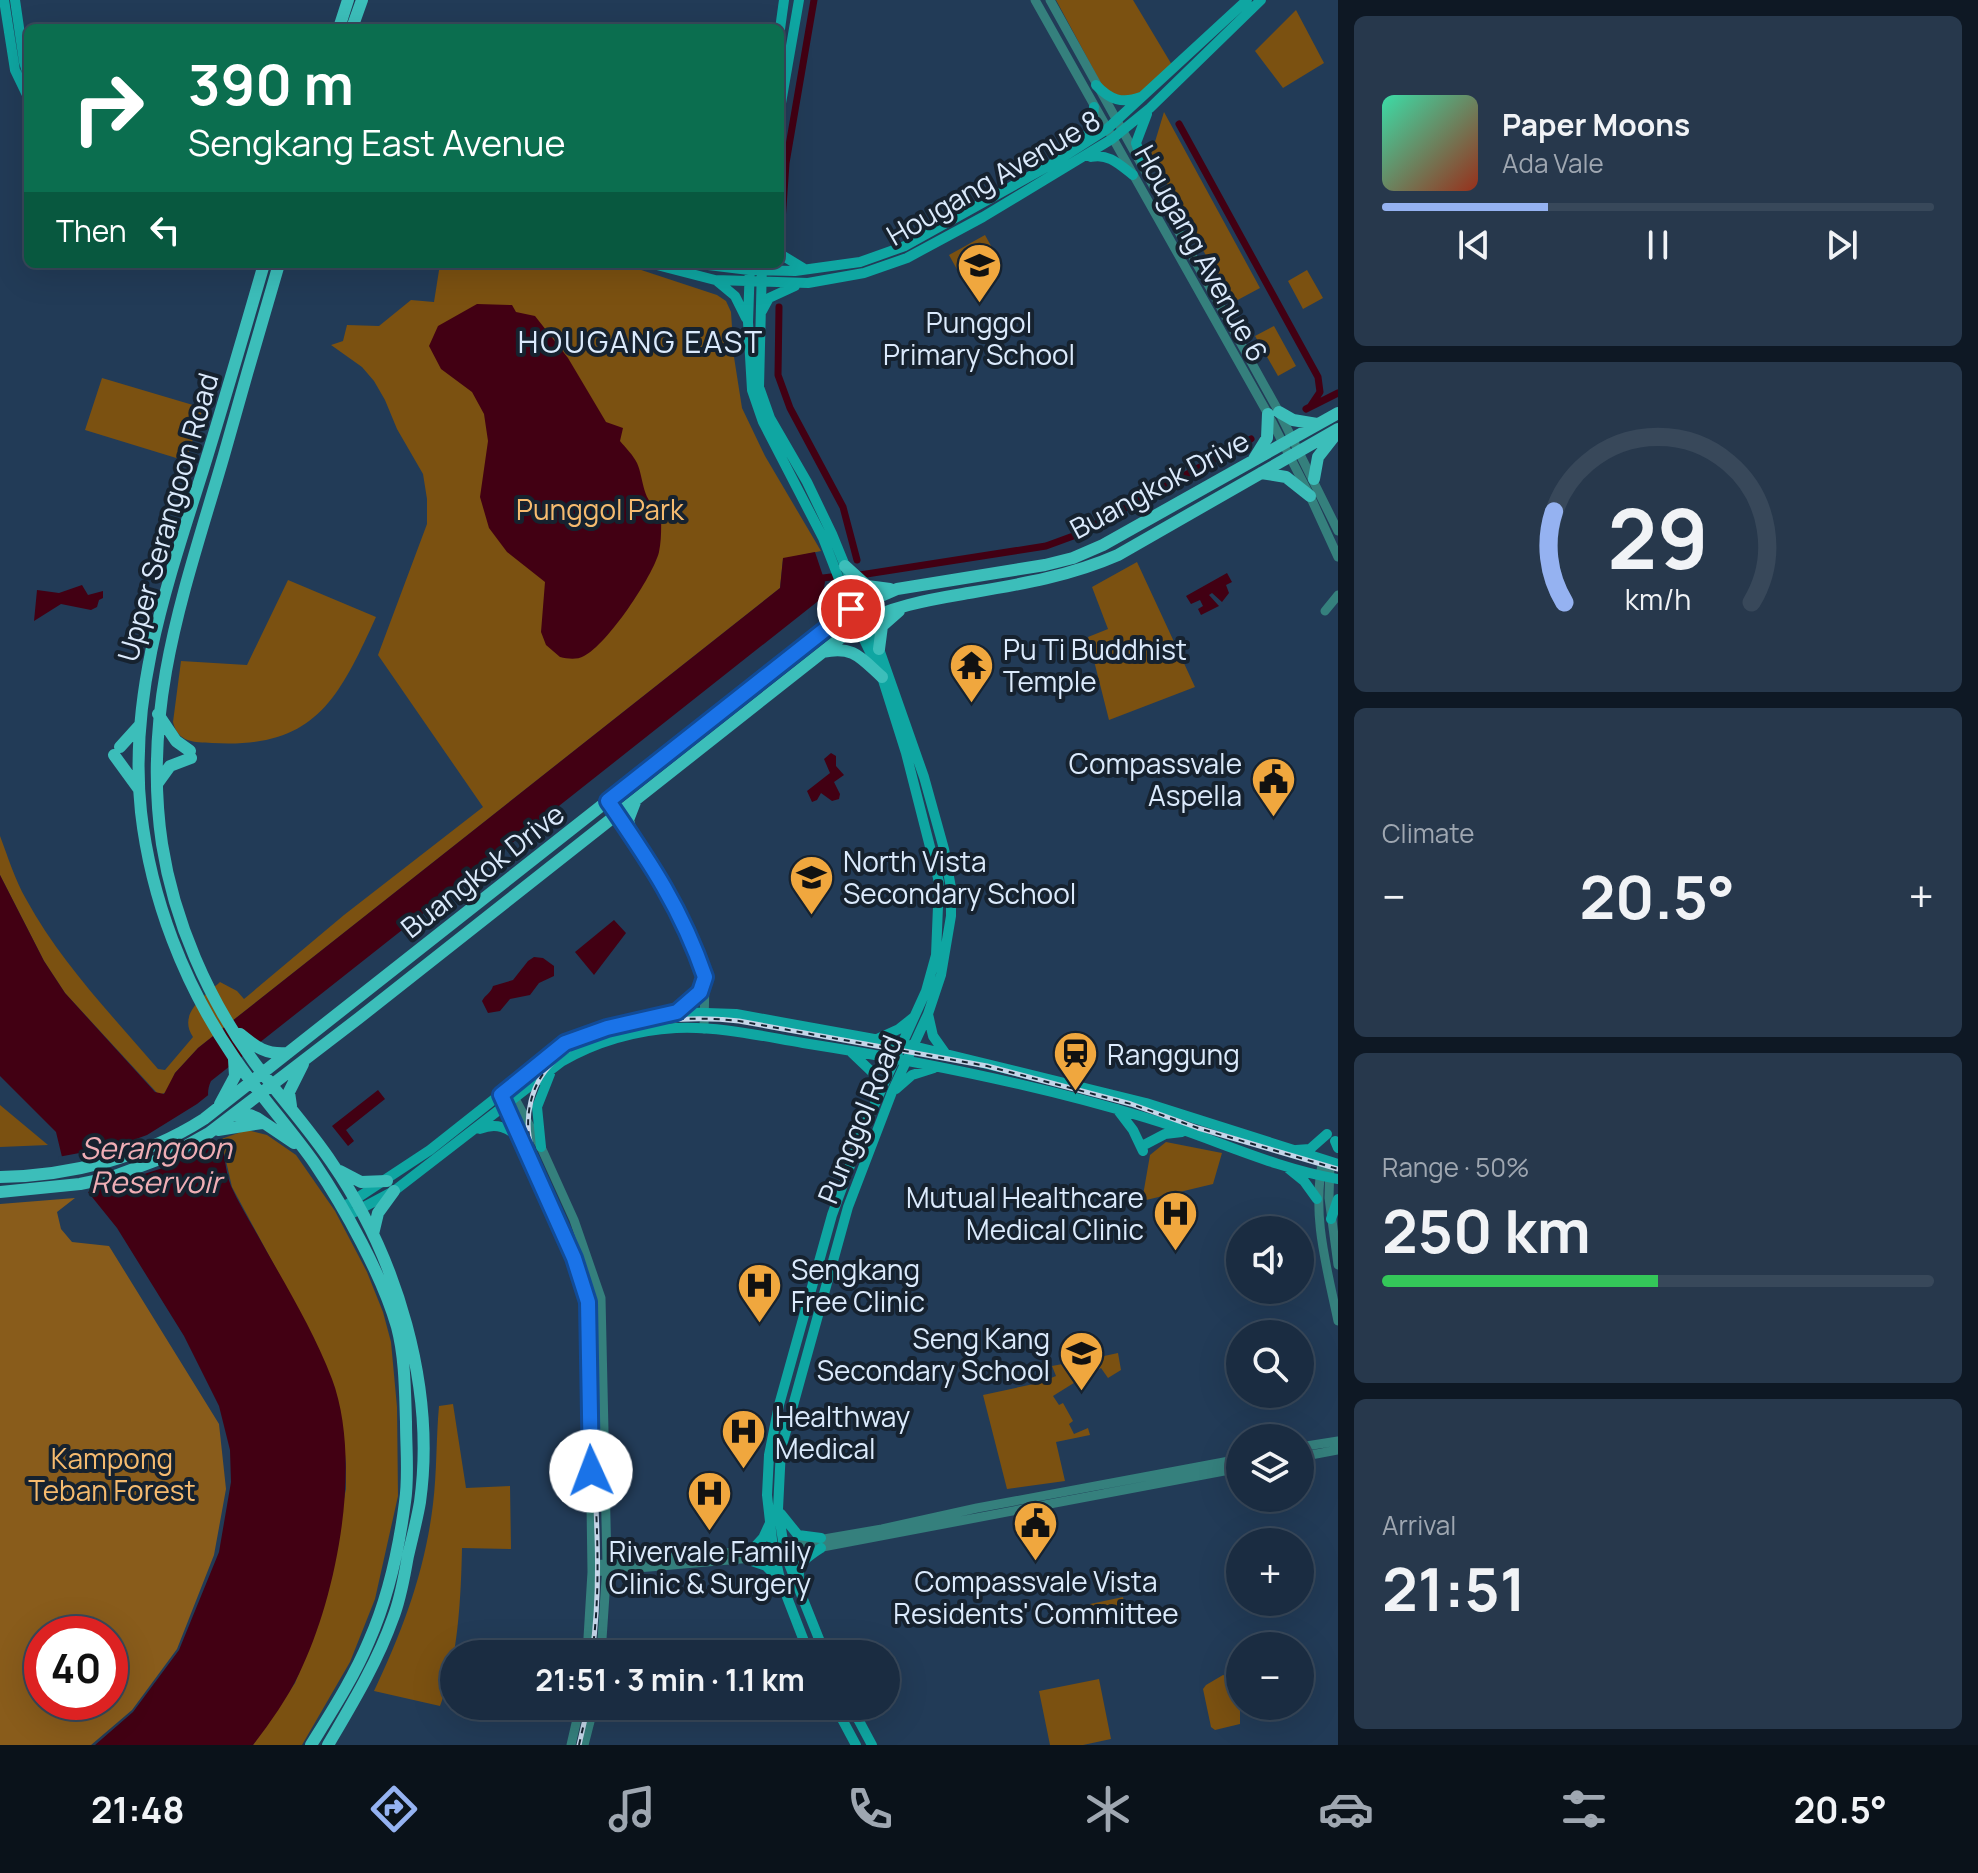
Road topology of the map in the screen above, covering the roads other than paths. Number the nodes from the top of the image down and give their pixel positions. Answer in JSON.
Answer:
{"nodes":[{"id":1,"x":4,"y":0,"type":"edge"},
{"id":2,"x":15,"y":0,"type":"edge"},
{"id":3,"x":348,"y":0,"type":"edge"},
{"id":4,"x":362,"y":0,"type":"edge"},
{"id":5,"x":784,"y":0,"type":"edge"},
{"id":6,"x":799,"y":0,"type":"edge"},
{"id":7,"x":1035,"y":0,"type":"edge"},
{"id":8,"x":1050,"y":0,"type":"edge"},
{"id":9,"x":1247,"y":0,"type":"edge"},
{"id":10,"x":1261,"y":0,"type":"edge"},
{"id":11,"x":340,"y":24,"type":"edge"},
{"id":12,"x":353,"y":24,"type":"edge"},
{"id":13,"x":781,"y":24,"type":"edge"},
{"id":14,"x":24,"y":52,"type":"edge"},
{"id":15,"x":1096,"y":85,"type":"junction"},
{"id":16,"x":784,"y":86,"type":"edge"},
{"id":17,"x":24,"y":88,"type":"edge"},
{"id":18,"x":1147,"y":94,"type":"junction"},
{"id":19,"x":1094,"y":107,"type":"junction"},
{"id":20,"x":1150,"y":108,"type":"junction"},
{"id":21,"x":1121,"y":125,"type":"junction"},
{"id":22,"x":1109,"y":134,"type":"junction"},
{"id":23,"x":1082,"y":145,"type":"junction"},
{"id":24,"x":1074,"y":164,"type":"junction"},
{"id":25,"x":1144,"y":166,"type":"junction"},
{"id":26,"x":1133,"y":175,"type":"junction"},
{"id":27,"x":784,"y":256,"type":"edge"},
{"id":28,"x":263,"y":268,"type":"edge"},
{"id":29,"x":278,"y":268,"type":"edge"},
{"id":30,"x":668,"y":268,"type":"edge"},
{"id":31,"x":726,"y":268,"type":"edge"},
{"id":32,"x":805,"y":269,"type":"junction"},
{"id":33,"x":749,"y":272,"type":"edge"},
{"id":34,"x":762,"y":272,"type":"edge"},
{"id":35,"x":715,"y":280,"type":"junction"},
{"id":36,"x":808,"y":283,"type":"junction"},
{"id":37,"x":761,"y":317,"type":"junction"},
{"id":38,"x":748,"y":322,"type":"junction"},
{"id":39,"x":1274,"y":413,"type":"junction"},
{"id":40,"x":1338,"y":413,"type":"edge"},
{"id":41,"x":1317,"y":424,"type":"junction"},
{"id":42,"x":1338,"y":431,"type":"edge"},
{"id":43,"x":1288,"y":441,"type":"junction"},
{"id":44,"x":1295,"y":454,"type":"junction"},
{"id":45,"x":1252,"y":462,"type":"junction"},
{"id":46,"x":1261,"y":473,"type":"junction"},
{"id":47,"x":1314,"y":479,"type":"junction"},
{"id":48,"x":1310,"y":496,"type":"junction"},
{"id":49,"x":1338,"y":531,"type":"edge"},
{"id":50,"x":1338,"y":557,"type":"edge"},
{"id":51,"x":845,"y":566,"type":"junction"},
{"id":52,"x":842,"y":584,"type":"junction"},
{"id":53,"x":897,"y":589,"type":"junction"},
{"id":54,"x":1338,"y":595,"type":"edge"},
{"id":55,"x":912,"y":604,"type":"junction"},
{"id":56,"x":856,"y":606,"type":"junction"},
{"id":57,"x":1325,"y":611,"type":"dead end"},
{"id":58,"x":862,"y":622,"type":"junction"},
{"id":59,"x":818,"y":634,"type":"junction"},
{"id":60,"x":879,"y":649,"type":"junction"},
{"id":61,"x":820,"y":653,"type":"junction"},
{"id":62,"x":882,"y":677,"type":"junction"},
{"id":63,"x":158,"y":714,"type":"junction"},
{"id":64,"x":141,"y":724,"type":"junction"},
{"id":65,"x":156,"y":787,"type":"junction"},
{"id":66,"x":140,"y":791,"type":"junction"},
{"id":67,"x":639,"y":796,"type":"junction"},
{"id":68,"x":608,"y":801,"type":"junction"},
{"id":69,"x":617,"y":813,"type":"junction"},
{"id":70,"x":632,"y":836,"type":"junction"},
{"id":71,"x":705,"y":977,"type":"junction"},
{"id":72,"x":705,"y":1011,"type":"junction"},
{"id":73,"x":677,"y":1012,"type":"junction"},
{"id":74,"x":928,"y":1014,"type":"junction"},
{"id":75,"x":916,"y":1016,"type":"junction"},
{"id":76,"x":232,"y":1027,"type":"junction"},
{"id":77,"x":704,"y":1029,"type":"junction"},
{"id":78,"x":875,"y":1040,"type":"junction"},
{"id":79,"x":908,"y":1045,"type":"junction"},
{"id":80,"x":849,"y":1050,"type":"junction"},
{"id":81,"x":288,"y":1053,"type":"junction"},
{"id":82,"x":945,"y":1053,"type":"junction"},
{"id":83,"x":234,"y":1058,"type":"junction"},
{"id":84,"x":307,"y":1058,"type":"junction"},
{"id":85,"x":902,"y":1060,"type":"junction"},
{"id":86,"x":936,"y":1068,"type":"junction"},
{"id":87,"x":553,"y":1069,"type":"junction"},
{"id":88,"x":258,"y":1078,"type":"junction"},
{"id":89,"x":505,"y":1092,"type":"junction"},
{"id":90,"x":892,"y":1092,"type":"junction"},
{"id":91,"x":879,"y":1097,"type":"junction"},
{"id":92,"x":511,"y":1103,"type":"junction"},
{"id":93,"x":291,"y":1108,"type":"junction"},
{"id":94,"x":1117,"y":1109,"type":"junction"},
{"id":95,"x":216,"y":1110,"type":"junction"},
{"id":96,"x":237,"y":1113,"type":"junction"},
{"id":97,"x":262,"y":1123,"type":"junction"},
{"id":98,"x":473,"y":1132,"type":"junction"},
{"id":99,"x":1188,"y":1132,"type":"junction"},
{"id":100,"x":209,"y":1133,"type":"junction"},
{"id":101,"x":521,"y":1139,"type":"junction"},
{"id":102,"x":1333,"y":1141,"type":"edge"},
{"id":103,"x":541,"y":1147,"type":"junction"},
{"id":104,"x":1290,"y":1150,"type":"junction"},
{"id":105,"x":305,"y":1151,"type":"junction"},
{"id":106,"x":1330,"y":1162,"type":"edge"},
{"id":107,"x":1284,"y":1165,"type":"junction"},
{"id":108,"x":335,"y":1167,"type":"junction"},
{"id":109,"x":0,"y":1177,"type":"edge"},
{"id":110,"x":1329,"y":1177,"type":"edge"},
{"id":111,"x":390,"y":1186,"type":"junction"},
{"id":112,"x":0,"y":1192,"type":"edge"},
{"id":113,"x":1317,"y":1199,"type":"junction"},
{"id":114,"x":1338,"y":1199,"type":"edge"},
{"id":115,"x":358,"y":1205,"type":"junction"},
{"id":116,"x":345,"y":1212,"type":"junction"},
{"id":117,"x":1331,"y":1219,"type":"junction"},
{"id":118,"x":373,"y":1234,"type":"junction"},
{"id":119,"x":1338,"y":1265,"type":"edge"},
{"id":120,"x":1338,"y":1321,"type":"edge"},
{"id":121,"x":1336,"y":1445,"type":"edge"},
{"id":122,"x":1314,"y":1446,"type":"edge"},
{"id":123,"x":1314,"y":1452,"type":"edge"},
{"id":124,"x":1226,"y":1462,"type":"edge"},
{"id":125,"x":1226,"y":1470,"type":"edge"},
{"id":126,"x":605,"y":1478,"type":"junction"},
{"id":127,"x":591,"y":1492,"type":"junction"},
{"id":128,"x":1005,"y":1508,"type":"junction"},
{"id":129,"x":778,"y":1509,"type":"junction"},
{"id":130,"x":770,"y":1521,"type":"junction"},
{"id":131,"x":821,"y":1543,"type":"junction"},
{"id":132,"x":779,"y":1551,"type":"junction"},
{"id":133,"x":750,"y":1555,"type":"junction"},
{"id":134,"x":592,"y":1568,"type":"junction"},
{"id":135,"x":607,"y":1568,"type":"junction"},
{"id":136,"x":780,"y":1579,"type":"junction"},
{"id":137,"x":801,"y":1594,"type":"junction"},
{"id":138,"x":588,"y":1640,"type":"edge"},
{"id":139,"x":602,"y":1640,"type":"edge"},
{"id":140,"x":804,"y":1640,"type":"edge"},
{"id":141,"x":819,"y":1640,"type":"edge"},
{"id":142,"x":577,"y":1720,"type":"edge"},
{"id":143,"x":590,"y":1720,"type":"edge"},
{"id":144,"x":843,"y":1720,"type":"edge"},
{"id":145,"x":859,"y":1720,"type":"edge"},
{"id":146,"x":311,"y":1745,"type":"edge"},
{"id":147,"x":328,"y":1745,"type":"edge"},
{"id":148,"x":571,"y":1745,"type":"edge"},
{"id":149,"x":584,"y":1745,"type":"edge"},
{"id":150,"x":856,"y":1745,"type":"edge"},
{"id":151,"x":872,"y":1745,"type":"edge"}],
"edges":[{"from":1,"to":17,"type":"main road"},
{"from":2,"to":14,"type":"main road"},
{"from":3,"to":11,"type":"main road"},
{"from":4,"to":12,"type":"main road"},
{"from":5,"to":13,"type":"main road"},
{"from":6,"to":16,"type":"main road"},
{"from":7,"to":19,"type":"street","name":"Hougang Avenue 6"},
{"from":8,"to":15,"type":"street","name":"Hougang Avenue 6"},
{"from":9,"to":18,"type":"main road","name":"Hougang Avenue 8"},
{"from":10,"to":20,"type":"main road","name":"Hougang Avenue 8"},
{"from":15,"to":18,"type":"main road"},
{"from":15,"to":21,"type":"street","name":"Hougang Avenue 6"},
{"from":18,"to":21,"type":"main road","name":"Hougang Avenue 8"},
{"from":19,"to":22,"type":"street","name":"Hougang Avenue 6"},
{"from":19,"to":23,"type":"main road"},
{"from":20,"to":21,"type":"main road","name":"Hougang Avenue 8"},
{"from":20,"to":25,"type":"main road"},
{"from":21,"to":22,"type":"main road","name":"Hougang Avenue 8"},
{"from":21,"to":25,"type":"street","name":"Hougang Avenue 6"},
{"from":22,"to":23,"type":"main road","name":"Hougang Avenue 8"},
{"from":22,"to":24,"type":"main road","name":"Hougang Avenue 8"},
{"from":22,"to":26,"type":"street","name":"Hougang Avenue 6"},
{"from":23,"to":32,"type":"main road","name":"Hougang Avenue 8"},
{"from":24,"to":26,"type":"main road"},
{"from":24,"to":36,"type":"main road","name":"Hougang Avenue 8"},
{"from":25,"to":39,"type":"street","name":"Hougang Avenue 6"},
{"from":26,"to":39,"type":"street","name":"Hougang Avenue 6"},
{"from":27,"to":32,"type":"main road"},
{"from":28,"to":64,"type":"main road","name":"Upper Serangoon Road"},
{"from":29,"to":63,"type":"main road","name":"Upper Serangoon Road"},
{"from":30,"to":35,"type":"main road","name":"Hougang Avenue 8"},
{"from":31,"to":33,"type":"main road","name":"Hougang Avenue 8"},
{"from":32,"to":34,"type":"main road","name":"Hougang Avenue 8"},
{"from":33,"to":34,"type":"main road","name":"Hougang Avenue 8"},
{"from":33,"to":35,"type":"main road","name":"Hougang Avenue 8"},
{"from":33,"to":38,"type":"main road"},
{"from":34,"to":36,"type":"main road","name":"Hougang Avenue 8"},
{"from":34,"to":37,"type":"main road"},
{"from":35,"to":38,"type":"main road"},
{"from":36,"to":37,"type":"main road"},
{"from":37,"to":51,"type":"main road"},
{"from":38,"to":52,"type":"main road"},
{"from":39,"to":41,"type":"main road"},
{"from":39,"to":43,"type":"street","name":"Hougang Avenue 6"},
{"from":39,"to":45,"type":"main road"},
{"from":40,"to":41,"type":"main road","name":"Buangkok Drive"},
{"from":41,"to":43,"type":"main road","name":"Buangkok Drive"},
{"from":42,"to":44,"type":"main road","name":"Buangkok Drive"},
{"from":42,"to":47,"type":"main road"},
{"from":43,"to":44,"type":"street","name":"Hougang Avenue 6"},
{"from":43,"to":45,"type":"main road","name":"Buangkok Drive"},
{"from":44,"to":46,"type":"main road","name":"Buangkok Drive"},
{"from":44,"to":47,"type":"street"},
{"from":44,"to":48,"type":"street"},
{"from":45,"to":53,"type":"main road","name":"Buangkok Drive"},
{"from":46,"to":48,"type":"main road"},
{"from":46,"to":55,"type":"main road","name":"Buangkok Drive"},
{"from":47,"to":49,"type":"street"},
{"from":48,"to":50,"type":"street"},
{"from":51,"to":53,"type":"main road"},
{"from":51,"to":56,"type":"main road"},
{"from":52,"to":56,"type":"main road"},
{"from":52,"to":59,"type":"main road"},
{"from":53,"to":56,"type":"main road","name":"Buangkok Drive"},
{"from":54,"to":57,"type":"street"},
{"from":55,"to":58,"type":"main road","name":"Buangkok Drive"},
{"from":55,"to":60,"type":"main road"},
{"from":56,"to":58,"type":"main road","name":"Punggol Road"},
{"from":56,"to":59,"type":"main road","name":"Buangkok Drive"},
{"from":58,"to":60,"type":"main road","name":"Punggol Road"},
{"from":58,"to":61,"type":"main road","name":"Buangkok Drive"},
{"from":58,"to":62,"type":"main road","name":"Punggol Road"},
{"from":59,"to":68,"type":"main road","name":"Buangkok Drive"},
{"from":60,"to":74,"type":"main road","name":"Punggol Road"},
{"from":61,"to":62,"type":"main road"},
{"from":61,"to":67,"type":"main road","name":"Buangkok Drive"},
{"from":62,"to":75,"type":"main road","name":"Punggol Road"},
{"from":63,"to":65,"type":"main road","name":"Upper Serangoon Road"},
{"from":63,"to":65,"type":"main road"},
{"from":64,"to":66,"type":"main road","name":"Upper Serangoon Road"},
{"from":64,"to":66,"type":"main road"},
{"from":65,"to":76,"type":"main road","name":"Upper Serangoon Road"},
{"from":66,"to":83,"type":"main road","name":"Upper Serangoon Road"},
{"from":67,"to":69,"type":"main road","name":"Buangkok Drive"},
{"from":67,"to":70,"type":"main road"},
{"from":68,"to":69,"type":"street"},
{"from":68,"to":81,"type":"main road","name":"Buangkok Drive"},
{"from":69,"to":70,"type":"street"},
{"from":69,"to":84,"type":"main road","name":"Buangkok Drive"},
{"from":70,"to":71,"type":"street"},
{"from":71,"to":72,"type":"street"},
{"from":71,"to":73,"type":"main road"},
{"from":72,"to":73,"type":"main road"},
{"from":72,"to":77,"type":"street"},
{"from":72,"to":78,"type":"main road"},
{"from":73,"to":89,"type":"main road"},
{"from":74,"to":79,"type":"main road","name":"Punggol Road"},
{"from":74,"to":82,"type":"main road"},
{"from":75,"to":78,"type":"main road"},
{"from":75,"to":79,"type":"main road","name":"Punggol Road"},
{"from":76,"to":81,"type":"main road"},
{"from":76,"to":88,"type":"main road","name":"Upper Serangoon Road"},
{"from":77,"to":80,"type":"main road"},
{"from":77,"to":87,"type":"main road"},
{"from":78,"to":79,"type":"main road"},
{"from":79,"to":82,"type":"main road"},
{"from":79,"to":85,"type":"main road","name":"Punggol Road"},
{"from":80,"to":85,"type":"main road"},
{"from":80,"to":91,"type":"main road"},
{"from":81,"to":88,"type":"main road","name":"Buangkok Drive"},
{"from":82,"to":104,"type":"main road"},
{"from":83,"to":88,"type":"main road","name":"Upper Serangoon Road"},
{"from":83,"to":95,"type":"main road"},
{"from":84,"to":88,"type":"main road","name":"Buangkok Drive"},
{"from":84,"to":93,"type":"main road"},
{"from":85,"to":86,"type":"main road"},
{"from":85,"to":90,"type":"main road","name":"Punggol Road"},
{"from":85,"to":91,"type":"main road","name":"Punggol Road"},
{"from":86,"to":90,"type":"main road"},
{"from":86,"to":94,"type":"main road"},
{"from":87,"to":92,"type":"main road"},
{"from":87,"to":103,"type":"main road"},
{"from":88,"to":93,"type":"main road"},
{"from":88,"to":95,"type":"main road"},
{"from":88,"to":96,"type":"main road"},
{"from":88,"to":105,"type":"main road"},
{"from":89,"to":92,"type":"street"},
{"from":89,"to":111,"type":"main road"},
{"from":90,"to":129,"type":"main road","name":"Punggol Road"},
{"from":91,"to":130,"type":"main road","name":"Punggol Road"},
{"from":92,"to":98,"type":"main road"},
{"from":92,"to":101,"type":"street"},
{"from":92,"to":103,"type":"street"},
{"from":93,"to":108,"type":"main road"},
{"from":94,"to":99,"type":"main road"},
{"from":94,"to":99,"type":"main road"},
{"from":95,"to":109,"type":"main road"},
{"from":96,"to":97,"type":"main road"},
{"from":96,"to":100,"type":"main road"},
{"from":97,"to":100,"type":"main road"},
{"from":97,"to":105,"type":"main road"},
{"from":98,"to":101,"type":"main road"},
{"from":98,"to":111,"type":"main road"},
{"from":99,"to":107,"type":"main road"},
{"from":100,"to":112,"type":"main road"},
{"from":101,"to":127,"type":"street"},
{"from":102,"to":104,"type":"main road"},
{"from":103,"to":126,"type":"street"},
{"from":104,"to":106,"type":"main road"},
{"from":105,"to":116,"type":"main road"},
{"from":106,"to":110,"type":"street"},
{"from":107,"to":110,"type":"main road"},
{"from":107,"to":113,"type":"main road"},
{"from":108,"to":111,"type":"main road"},
{"from":108,"to":115,"type":"main road"},
{"from":110,"to":113,"type":"street"},
{"from":110,"to":117,"type":"street"},
{"from":111,"to":115,"type":"main road"},
{"from":111,"to":118,"type":"main road"},
{"from":113,"to":120,"type":"street"},
{"from":114,"to":117,"type":"main road"},
{"from":115,"to":116,"type":"main road"},
{"from":115,"to":118,"type":"main road"},
{"from":116,"to":146,"type":"main road"},
{"from":117,"to":119,"type":"street"},
{"from":118,"to":147,"type":"main road"},
{"from":121,"to":122,"type":"street"},
{"from":121,"to":123,"type":"street"},
{"from":124,"to":128,"type":"street"},
{"from":125,"to":128,"type":"street"},
{"from":126,"to":127,"type":"street"},
{"from":126,"to":135,"type":"street"},
{"from":127,"to":134,"type":"street"},
{"from":128,"to":131,"type":"street"},
{"from":129,"to":131,"type":"main road"},
{"from":129,"to":132,"type":"main road","name":"Punggol Road"},
{"from":130,"to":132,"type":"main road","name":"Punggol Road"},
{"from":130,"to":133,"type":"main road"},
{"from":131,"to":132,"type":"street"},
{"from":131,"to":137,"type":"main road"},
{"from":132,"to":133,"type":"street"},
{"from":132,"to":136,"type":"main road","name":"Punggol Road"},
{"from":132,"to":137,"type":"main road","name":"Punggol Road"},
{"from":133,"to":135,"type":"street"},
{"from":133,"to":136,"type":"main road"},
{"from":134,"to":135,"type":"street"},
{"from":134,"to":138,"type":"street"},
{"from":135,"to":139,"type":"street"},
{"from":136,"to":140,"type":"main road","name":"Punggol Road"},
{"from":137,"to":141,"type":"main road","name":"Punggol Road"},
{"from":142,"to":148,"type":"street"},
{"from":143,"to":149,"type":"street"},
{"from":144,"to":150,"type":"main road"},
{"from":145,"to":151,"type":"main road"}]}
